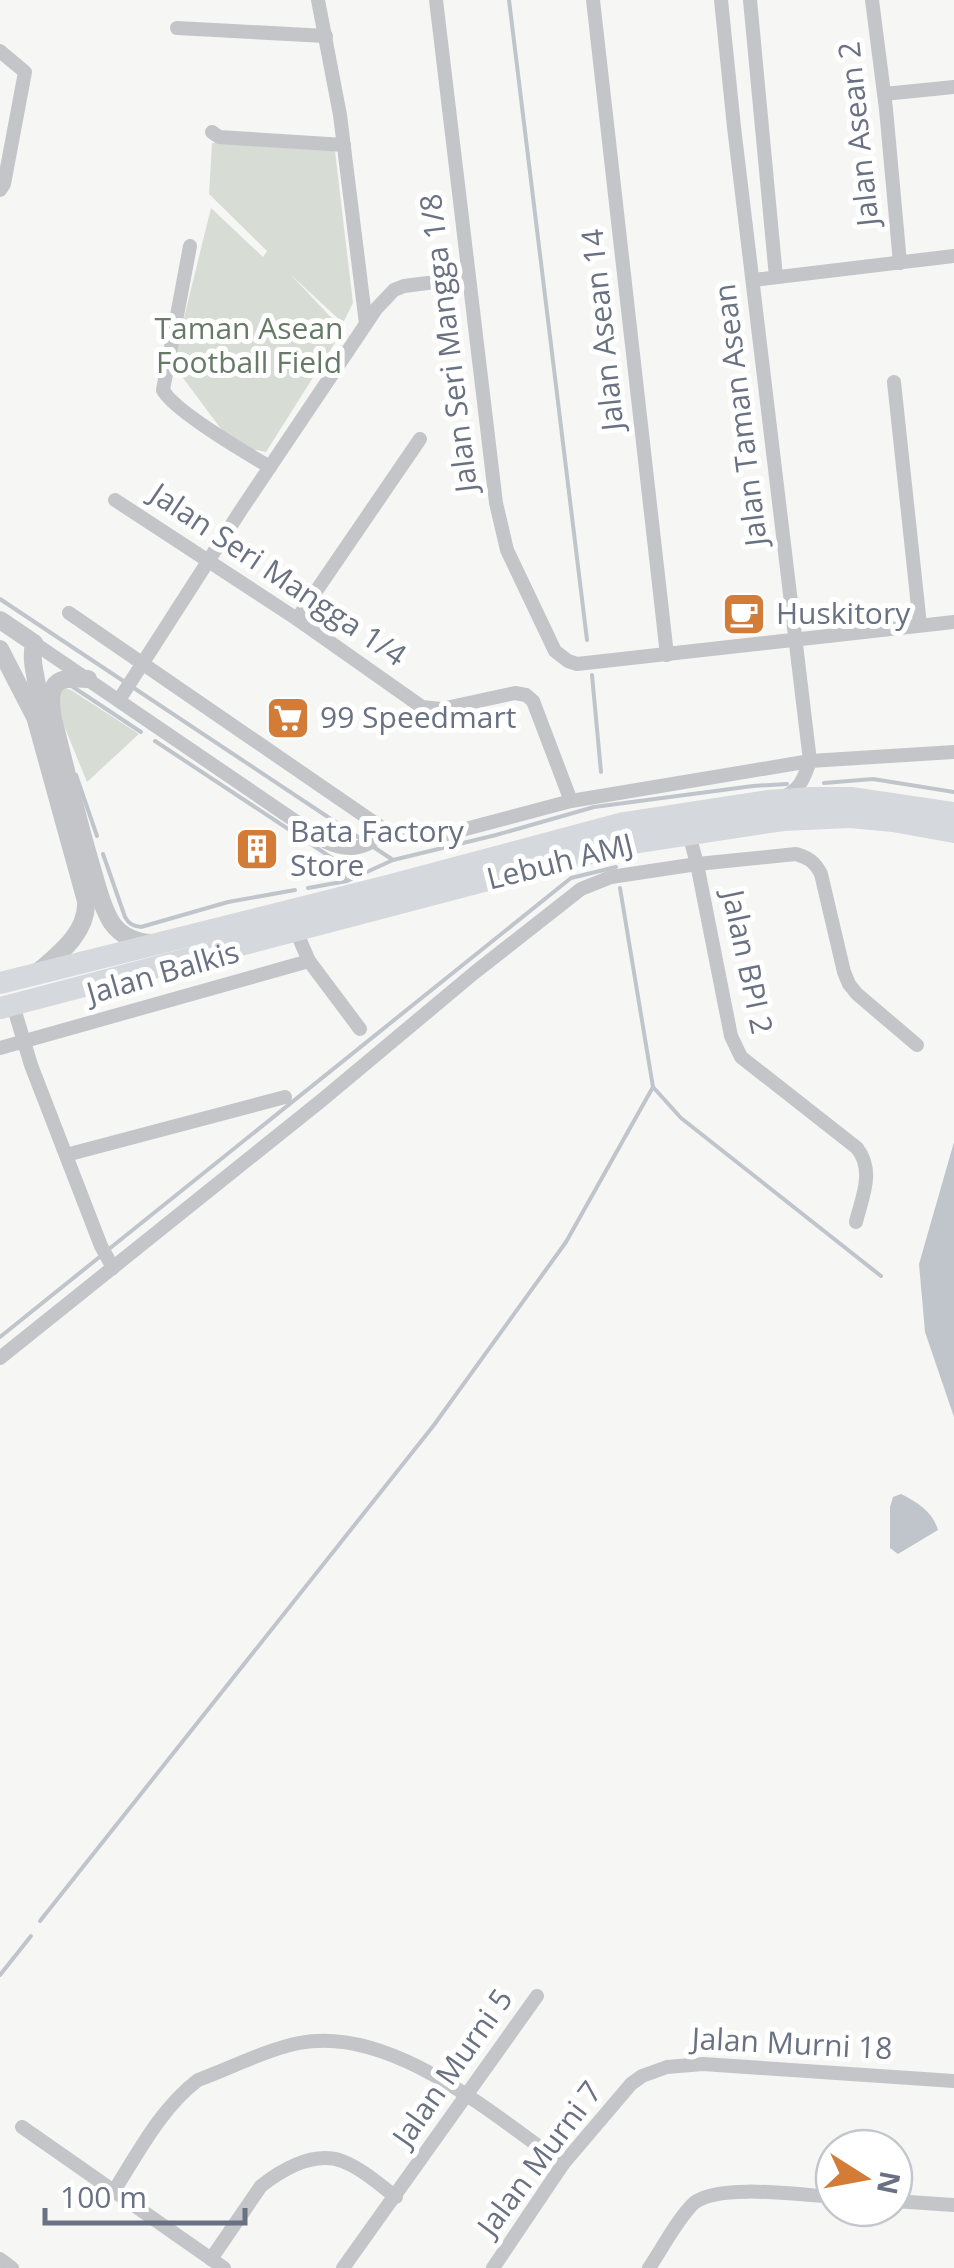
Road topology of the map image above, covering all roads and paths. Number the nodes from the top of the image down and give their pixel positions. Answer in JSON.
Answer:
{"nodes":[{"id":1,"x":318,"y":0,"type":"edge"},
{"id":2,"x":436,"y":0,"type":"edge"},
{"id":3,"x":592,"y":0,"type":"edge"},
{"id":4,"x":721,"y":0,"type":"edge"},
{"id":5,"x":750,"y":0,"type":"edge"},
{"id":6,"x":872,"y":0,"type":"edge"},
{"id":7,"x":178,"y":28,"type":"dead end"},
{"id":8,"x":326,"y":36,"type":"junction"},
{"id":9,"x":0,"y":52,"type":"edge"},
{"id":10,"x":954,"y":87,"type":"edge"},
{"id":11,"x":884,"y":94,"type":"junction"},
{"id":12,"x":212,"y":132,"type":"dead end"},
{"id":13,"x":344,"y":145,"type":"junction"},
{"id":14,"x":0,"y":190,"type":"edge"},
{"id":15,"x":190,"y":246,"type":"dead end"},
{"id":16,"x":954,"y":256,"type":"edge"},
{"id":17,"x":900,"y":263,"type":"junction"},
{"id":18,"x":776,"y":277,"type":"junction"},
{"id":19,"x":468,"y":278,"type":"junction"},
{"id":20,"x":754,"y":280,"type":"junction"},
{"id":21,"x":366,"y":324,"type":"junction"},
{"id":22,"x":894,"y":382,"type":"dead end"},
{"id":23,"x":420,"y":439,"type":"dead end"},
{"id":24,"x":270,"y":467,"type":"junction"},
{"id":25,"x":115,"y":500,"type":"dead end"},
{"id":26,"x":209,"y":562,"type":"junction"},
{"id":27,"x":69,"y":613,"type":"dead end"},
{"id":28,"x":296,"y":619,"type":"junction"},
{"id":29,"x":0,"y":620,"type":"edge"},
{"id":30,"x":954,"y":622,"type":"edge"},
{"id":31,"x":920,"y":625,"type":"junction"},
{"id":32,"x":796,"y":641,"type":"junction"},
{"id":33,"x":34,"y":643,"type":"junction"},
{"id":34,"x":0,"y":649,"type":"edge"},
{"id":35,"x":667,"y":655,"type":"junction"},
{"id":36,"x":137,"y":670,"type":"junction"},
{"id":37,"x":88,"y":679,"type":"junction"},
{"id":38,"x":122,"y":696,"type":"junction"},
{"id":39,"x":44,"y":717,"type":"junction"},
{"id":40,"x":954,"y":752,"type":"edge"},
{"id":41,"x":810,"y":761,"type":"junction"},
{"id":42,"x":830,"y":798,"type":"junction"},
{"id":43,"x":570,"y":801,"type":"junction"},
{"id":44,"x":768,"y":801,"type":"junction"},
{"id":45,"x":954,"y":813,"type":"edge"},
{"id":46,"x":385,"y":830,"type":"junction"},
{"id":47,"x":954,"y":832,"type":"edge"},
{"id":48,"x":688,"y":834,"type":"junction"},
{"id":49,"x":697,"y":864,"type":"junction"},
{"id":50,"x":296,"y":930,"type":"junction"},
{"id":51,"x":152,"y":943,"type":"junction"},
{"id":52,"x":309,"y":960,"type":"junction"},
{"id":53,"x":38,"y":972,"type":"junction"},
{"id":54,"x":0,"y":983,"type":"edge"},
{"id":55,"x":6,"y":1006,"type":"edge"},
{"id":56,"x":360,"y":1028,"type":"dead end"},
{"id":57,"x":24,"y":1041,"type":"junction"},
{"id":58,"x":917,"y":1045,"type":"dead end"},
{"id":59,"x":0,"y":1048,"type":"edge"},
{"id":60,"x":284,"y":1097,"type":"dead end"},
{"id":61,"x":66,"y":1155,"type":"junction"},
{"id":62,"x":856,"y":1222,"type":"dead end"},
{"id":63,"x":107,"y":1257,"type":"junction"},
{"id":64,"x":0,"y":1358,"type":"edge"},
{"id":65,"x":537,"y":1996,"type":"dead end"},
{"id":66,"x":954,"y":2081,"type":"edge"},
{"id":67,"x":631,"y":2084,"type":"joint"},
{"id":68,"x":465,"y":2095,"type":"junction"},
{"id":69,"x":22,"y":2127,"type":"dead end"},
{"id":70,"x":563,"y":2164,"type":"junction"},
{"id":71,"x":114,"y":2191,"type":"junction"},
{"id":72,"x":396,"y":2196,"type":"junction"},
{"id":73,"x":814,"y":2196,"type":"edge"},
{"id":74,"x":914,"y":2203,"type":"edge"},
{"id":75,"x":954,"y":2206,"type":"edge"},
{"id":76,"x":0,"y":2259,"type":"edge"},
{"id":77,"x":217,"y":2264,"type":"edge"},
{"id":78,"x":12,"y":2268,"type":"edge"},
{"id":79,"x":344,"y":2268,"type":"edge"},
{"id":80,"x":493,"y":2268,"type":"edge"},
{"id":81,"x":649,"y":2268,"type":"edge"}],
"edges":[{"from":1,"to":8,"type":"street"},
{"from":2,"to":19,"type":"street","name":"Jalan Seri Mangga 1/8"},
{"from":3,"to":35,"type":"street","name":"Jalan Asean 14"},
{"from":4,"to":20,"type":"street","name":"Jalan Taman Asean"},
{"from":5,"to":18,"type":"street"},
{"from":6,"to":11,"type":"street","name":"Jalan Asean 2"},
{"from":7,"to":8,"type":"street"},
{"from":8,"to":13,"type":"street"},
{"from":9,"to":14,"type":"street"},
{"from":10,"to":11,"type":"street"},
{"from":11,"to":17,"type":"street","name":"Jalan Asean 2"},
{"from":12,"to":13,"type":"street"},
{"from":13,"to":21,"type":"street"},
{"from":15,"to":24,"type":"street"},
{"from":16,"to":17,"type":"street"},
{"from":17,"to":18,"type":"street"},
{"from":18,"to":20,"type":"street"},
{"from":19,"to":21,"type":"street"},
{"from":19,"to":35,"type":"street","name":"Jalan Seri Mangga 1/8"},
{"from":20,"to":32,"type":"street","name":"Jalan Taman Asean"},
{"from":21,"to":24,"type":"street"},
{"from":22,"to":31,"type":"street"},
{"from":23,"to":28,"type":"street"},
{"from":24,"to":26,"type":"street"},
{"from":25,"to":26,"type":"street","name":"Jalan Seri Mangga 1/4"},
{"from":26,"to":28,"type":"street","name":"Jalan Seri Mangga 1/4"},
{"from":26,"to":36,"type":"street"},
{"from":27,"to":36,"type":"street"},
{"from":28,"to":43,"type":"street","name":"Jalan Seri Mangga 1/4"},
{"from":29,"to":33,"type":"street"},
{"from":30,"to":31,"type":"street"},
{"from":31,"to":32,"type":"street"},
{"from":32,"to":35,"type":"street"},
{"from":32,"to":41,"type":"street","name":"Jalan Taman Asean"},
{"from":33,"to":37,"type":"street"},
{"from":33,"to":39,"type":"street"},
{"from":34,"to":39,"type":"street"},
{"from":36,"to":38,"type":"street"},
{"from":36,"to":46,"type":"street"},
{"from":37,"to":38,"type":"street"},
{"from":37,"to":39,"type":"street"},
{"from":38,"to":46,"type":"street"},
{"from":39,"to":51,"type":"street"},
{"from":39,"to":53,"type":"street"},
{"from":40,"to":41,"type":"street"},
{"from":41,"to":42,"type":"street"},
{"from":41,"to":43,"type":"street"},
{"from":41,"to":44,"type":"street"},
{"from":42,"to":44,"type":"highway","name":"Lebuh AMJ"},
{"from":42,"to":45,"type":"highway","name":"Lebuh AMJ"},
{"from":43,"to":46,"type":"street"},
{"from":44,"to":51,"type":"highway","name":"Lebuh AMJ"},
{"from":47,"to":48,"type":"highway","name":"Lebuh AMJ"},
{"from":48,"to":49,"type":"street","name":"Jalan BPI 2"},
{"from":48,"to":50,"type":"highway","name":"Lebuh AMJ"},
{"from":49,"to":58,"type":"street"},
{"from":49,"to":62,"type":"street","name":"Jalan BPI 2"},
{"from":49,"to":63,"type":"street"},
{"from":50,"to":52,"type":"street"},
{"from":50,"to":55,"type":"highway","name":"Lebuh AMJ"},
{"from":51,"to":53,"type":"highway","name":"Lebuh AMJ"},
{"from":52,"to":56,"type":"street"},
{"from":52,"to":57,"type":"street","name":"Jalan Balkis"},
{"from":53,"to":54,"type":"highway","name":"Lebuh AMJ"},
{"from":55,"to":57,"type":"street"},
{"from":57,"to":59,"type":"street","name":"Jalan Balkis"},
{"from":57,"to":61,"type":"street"},
{"from":60,"to":61,"type":"street"},
{"from":61,"to":63,"type":"street"},
{"from":63,"to":64,"type":"street"},
{"from":65,"to":68,"type":"street","name":"Jalan Murni 5"},
{"from":66,"to":67,"type":"street","name":"Jalan Murni 18"},
{"from":67,"to":70,"type":"street","name":"Jalan Murni 7"},
{"from":68,"to":70,"type":"street"},
{"from":68,"to":71,"type":"street"},
{"from":68,"to":72,"type":"street","name":"Jalan Murni 5"},
{"from":69,"to":71,"type":"street"},
{"from":70,"to":80,"type":"street","name":"Jalan Murni 7"},
{"from":71,"to":77,"type":"street"},
{"from":72,"to":77,"type":"street"},
{"from":72,"to":79,"type":"street","name":"Jalan Murni 5"},
{"from":73,"to":81,"type":"street"},
{"from":74,"to":75,"type":"street"},
{"from":76,"to":78,"type":"street"}]}
